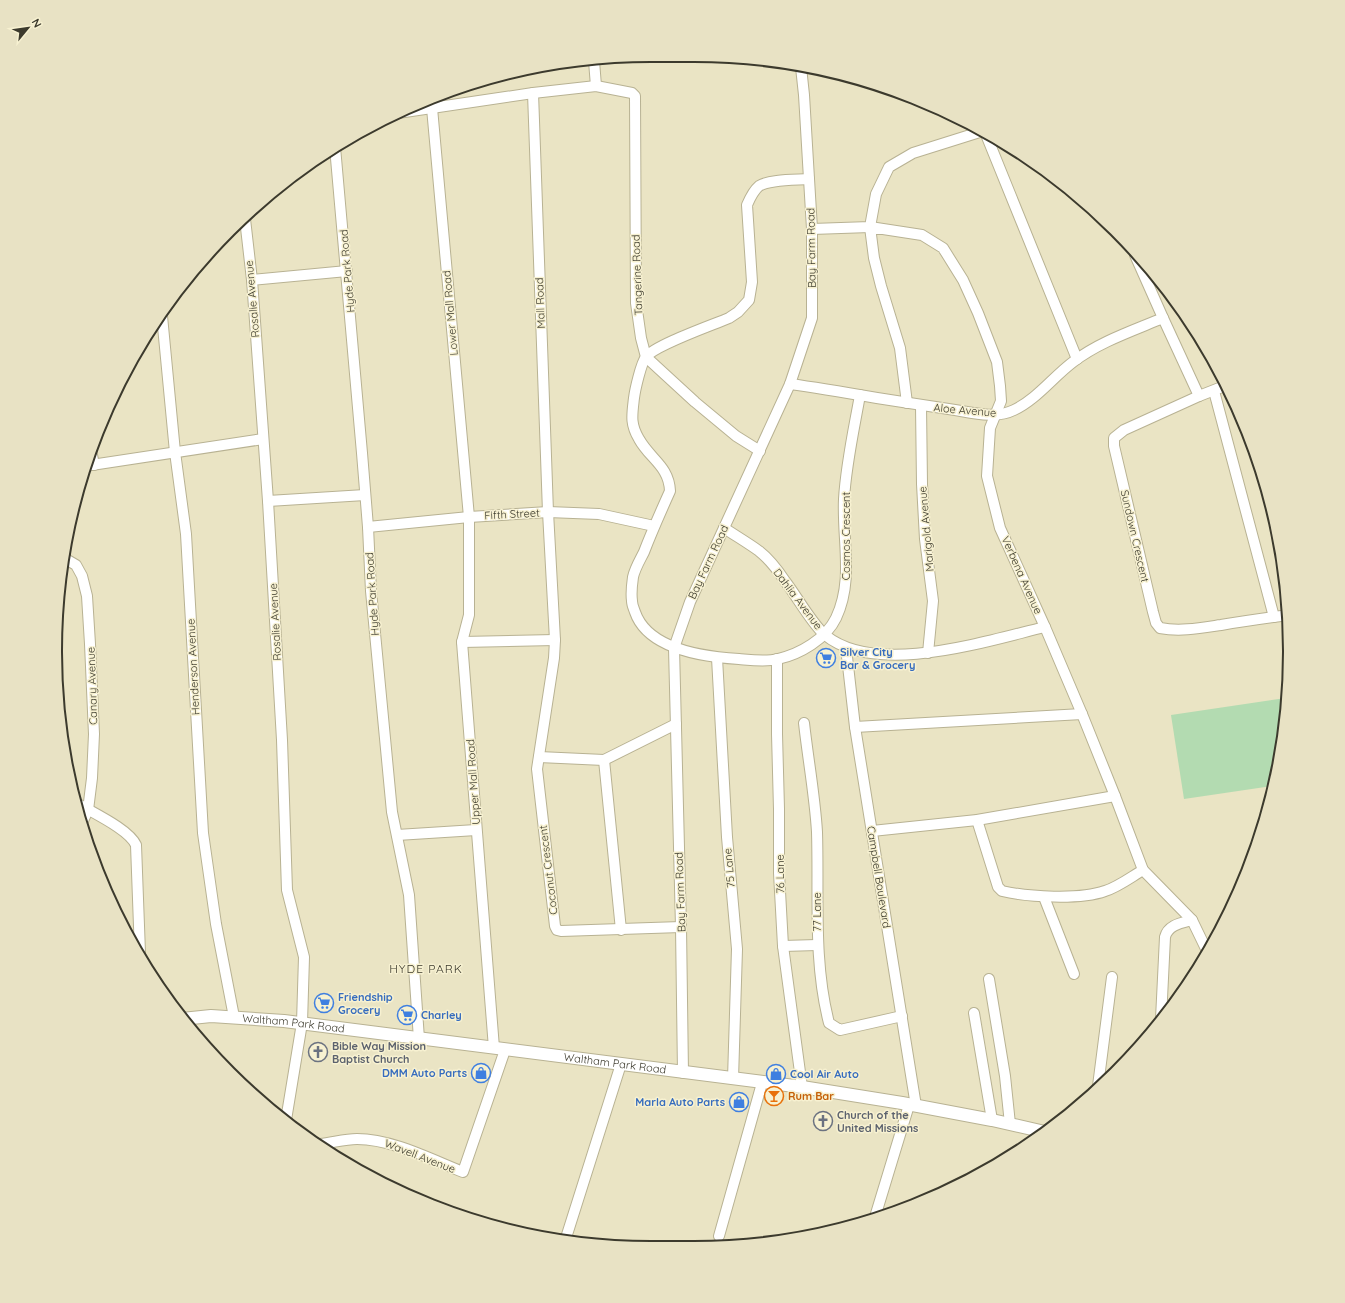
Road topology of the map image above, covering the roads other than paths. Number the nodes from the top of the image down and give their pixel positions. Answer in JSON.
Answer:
{"nodes":[{"id":1,"x":594,"y":65,"type":"edge"},
{"id":2,"x":801,"y":72,"type":"edge"},
{"id":3,"x":596,"y":86,"type":"junction"},
{"id":4,"x":533,"y":93,"type":"junction"},
{"id":5,"x":432,"y":108,"type":"junction"},
{"id":6,"x":420,"y":110,"type":"edge"},
{"id":7,"x":975,"y":134,"type":"edge"},
{"id":8,"x":988,"y":141,"type":"edge"},
{"id":9,"x":336,"y":154,"type":"edge"},
{"id":10,"x":809,"y":179,"type":"junction"},
{"id":11,"x":246,"y":225,"type":"edge"},
{"id":12,"x":870,"y":227,"type":"junction"},
{"id":13,"x":812,"y":229,"type":"junction"},
{"id":14,"x":1140,"y":267,"type":"edge"},
{"id":15,"x":347,"y":271,"type":"junction"},
{"id":16,"x":252,"y":280,"type":"junction"},
{"id":17,"x":1162,"y":318,"type":"junction"},
{"id":18,"x":163,"y":322,"type":"edge"},
{"id":19,"x":646,"y":357,"type":"junction"},
{"id":20,"x":1077,"y":359,"type":"junction"},
{"id":21,"x":790,"y":384,"type":"junction"},
{"id":22,"x":1220,"y":388,"type":"edge"},
{"id":23,"x":1214,"y":391,"type":"junction"},
{"id":24,"x":860,"y":395,"type":"junction"},
{"id":25,"x":1199,"y":396,"type":"junction"},
{"id":26,"x":907,"y":403,"type":"junction"},
{"id":27,"x":921,"y":406,"type":"junction"},
{"id":28,"x":995,"y":414,"type":"junction"},
{"id":29,"x":263,"y":439,"type":"junction"},
{"id":30,"x":760,"y":451,"type":"junction"},
{"id":31,"x":175,"y":452,"type":"junction"},
{"id":32,"x":92,"y":465,"type":"edge"},
{"id":33,"x":365,"y":495,"type":"junction"},
{"id":34,"x":268,"y":501,"type":"junction"},
{"id":35,"x":548,"y":512,"type":"junction"},
{"id":36,"x":469,"y":517,"type":"junction"},
{"id":37,"x":654,"y":526,"type":"junction"},
{"id":38,"x":368,"y":527,"type":"junction"},
{"id":39,"x":724,"y":528,"type":"junction"},
{"id":40,"x":69,"y":561,"type":"edge"},
{"id":41,"x":1282,"y":616,"type":"edge"},
{"id":42,"x":1274,"y":617,"type":"junction"},
{"id":43,"x":1045,"y":627,"type":"junction"},
{"id":44,"x":824,"y":634,"type":"junction"},
{"id":45,"x":555,"y":640,"type":"junction"},
{"id":46,"x":462,"y":642,"type":"junction"},
{"id":47,"x":674,"y":648,"type":"junction"},
{"id":48,"x":846,"y":648,"type":"junction"},
{"id":49,"x":928,"y":653,"type":"junction"},
{"id":50,"x":717,"y":658,"type":"junction"},
{"id":51,"x":778,"y":659,"type":"junction"},
{"id":52,"x":1082,"y":714,"type":"junction"},
{"id":53,"x":804,"y":723,"type":"dead end"},
{"id":54,"x":676,"y":724,"type":"junction"},
{"id":55,"x":855,"y":727,"type":"junction"},
{"id":56,"x":539,"y":757,"type":"junction"},
{"id":57,"x":604,"y":760,"type":"junction"},
{"id":58,"x":1115,"y":796,"type":"junction"},
{"id":59,"x":83,"y":807,"type":"edge"},
{"id":60,"x":88,"y":810,"type":"junction"},
{"id":61,"x":85,"y":816,"type":"edge"},
{"id":62,"x":977,"y":820,"type":"junction"},
{"id":63,"x":476,"y":830,"type":"junction"},
{"id":64,"x":872,"y":831,"type":"junction"},
{"id":65,"x":397,"y":835,"type":"junction"},
{"id":66,"x":1143,"y":870,"type":"junction"},
{"id":67,"x":1044,"y":897,"type":"junction"},
{"id":68,"x":1192,"y":920,"type":"junction"},
{"id":69,"x":681,"y":928,"type":"junction"},
{"id":70,"x":621,"y":930,"type":"junction"},
{"id":71,"x":140,"y":943,"type":"edge"},
{"id":72,"x":817,"y":945,"type":"junction"},
{"id":73,"x":1204,"y":945,"type":"edge"},
{"id":74,"x":783,"y":946,"type":"junction"},
{"id":75,"x":1074,"y":974,"type":"dead end"},
{"id":76,"x":1112,"y":977,"type":"dead end"},
{"id":77,"x":988,"y":979,"type":"dead end"},
{"id":78,"x":1167,"y":1002,"type":"edge"},
{"id":79,"x":974,"y":1013,"type":"dead end"},
{"id":80,"x":902,"y":1016,"type":"junction"},
{"id":81,"x":234,"y":1017,"type":"junction"},
{"id":82,"x":190,"y":1018,"type":"edge"},
{"id":83,"x":302,"y":1023,"type":"junction"},
{"id":84,"x":419,"y":1039,"type":"junction"},
{"id":85,"x":500,"y":1049,"type":"junction"},
{"id":86,"x":621,"y":1064,"type":"junction"},
{"id":87,"x":683,"y":1073,"type":"junction"},
{"id":88,"x":733,"y":1079,"type":"junction"},
{"id":89,"x":1099,"y":1079,"type":"edge"},
{"id":90,"x":762,"y":1083,"type":"junction"},
{"id":91,"x":802,"y":1087,"type":"junction"},
{"id":92,"x":913,"y":1105,"type":"junction"},
{"id":93,"x":287,"y":1114,"type":"edge"},
{"id":94,"x":992,"y":1120,"type":"junction"},
{"id":95,"x":1010,"y":1124,"type":"junction"},
{"id":96,"x":1035,"y":1131,"type":"edge"},
{"id":97,"x":325,"y":1143,"type":"edge"},
{"id":98,"x":878,"y":1212,"type":"edge"},
{"id":99,"x":567,"y":1235,"type":"edge"},
{"id":100,"x":719,"y":1236,"type":"dead end"}],
"edges":[{"from":1,"to":3,"type":"street"},
{"from":2,"to":10,"type":"street","name":"Bay Farm Road"},
{"from":3,"to":4,"type":"street"},
{"from":3,"to":19,"type":"street","name":"Tangerine Road"},
{"from":4,"to":5,"type":"street"},
{"from":4,"to":35,"type":"street","name":"Mall Road"},
{"from":5,"to":6,"type":"street"},
{"from":5,"to":36,"type":"street","name":"Lower Mall Road"},
{"from":7,"to":12,"type":"street"},
{"from":8,"to":20,"type":"street"},
{"from":9,"to":15,"type":"street","name":"Hyde Park Road"},
{"from":10,"to":13,"type":"street","name":"Bay Farm Road"},
{"from":10,"to":19,"type":"street"},
{"from":11,"to":16,"type":"street","name":"Rosalie Avenue"},
{"from":12,"to":13,"type":"street","name":"Verbena Avenue"},
{"from":12,"to":26,"type":"street"},
{"from":12,"to":28,"type":"street","name":"Verbena Avenue"},
{"from":13,"to":21,"type":"street","name":"Bay Farm Road"},
{"from":14,"to":17,"type":"street"},
{"from":15,"to":16,"type":"street"},
{"from":15,"to":33,"type":"street","name":"Hyde Park Road"},
{"from":16,"to":29,"type":"street","name":"Rosalie Avenue"},
{"from":17,"to":20,"type":"street","name":"Aloe Avenue"},
{"from":17,"to":25,"type":"street"},
{"from":18,"to":31,"type":"street","name":"Henderson Avenue"},
{"from":19,"to":30,"type":"street"},
{"from":19,"to":37,"type":"street","name":"Cosmos Crescent"},
{"from":20,"to":28,"type":"street","name":"Aloe Avenue"},
{"from":21,"to":24,"type":"street","name":"Aloe Avenue"},
{"from":21,"to":30,"type":"street","name":"Bay Farm Road"},
{"from":22,"to":23,"type":"street","name":"Sundown Crescent"},
{"from":23,"to":25,"type":"street","name":"Sundown Crescent"},
{"from":23,"to":42,"type":"street"},
{"from":24,"to":26,"type":"street","name":"Aloe Avenue"},
{"from":24,"to":44,"type":"street","name":"Cosmos Crescent"},
{"from":25,"to":42,"type":"street","name":"Sundown Crescent"},
{"from":26,"to":27,"type":"street","name":"Aloe Avenue"},
{"from":27,"to":28,"type":"street","name":"Aloe Avenue"},
{"from":27,"to":49,"type":"street","name":"Marigold Avenue"},
{"from":28,"to":43,"type":"street","name":"Verbena Avenue"},
{"from":29,"to":31,"type":"street"},
{"from":29,"to":34,"type":"street","name":"Rosalie Avenue"},
{"from":30,"to":39,"type":"street","name":"Bay Farm Road"},
{"from":31,"to":32,"type":"street"},
{"from":31,"to":81,"type":"street","name":"Henderson Avenue"},
{"from":33,"to":34,"type":"street"},
{"from":33,"to":38,"type":"street","name":"Hyde Park Road"},
{"from":34,"to":83,"type":"street","name":"Rosalie Avenue"},
{"from":35,"to":36,"type":"street","name":"Fifth Street"},
{"from":35,"to":37,"type":"street","name":"Fifth Street"},
{"from":35,"to":45,"type":"street","name":"Coconut Crescent"},
{"from":36,"to":38,"type":"street","name":"Fifth Street"},
{"from":36,"to":46,"type":"street","name":"Upper Mall Road"},
{"from":37,"to":47,"type":"street","name":"Cosmos Crescent"},
{"from":38,"to":65,"type":"street","name":"Hyde Park Road"},
{"from":39,"to":44,"type":"street","name":"Dahlia Avenue"},
{"from":39,"to":47,"type":"street","name":"Bay Farm Road"},
{"from":40,"to":60,"type":"street","name":"Canary Avenue"},
{"from":41,"to":42,"type":"street","name":"Sundown Crescent"},
{"from":43,"to":49,"type":"street","name":"Dahlia Avenue"},
{"from":43,"to":52,"type":"street","name":"Verbena Avenue"},
{"from":44,"to":48,"type":"street","name":"Dahlia Avenue"},
{"from":44,"to":51,"type":"street","name":"Cosmos Crescent"},
{"from":45,"to":46,"type":"street"},
{"from":45,"to":56,"type":"street","name":"Coconut Crescent"},
{"from":46,"to":63,"type":"street","name":"Upper Mall Road"},
{"from":47,"to":50,"type":"street","name":"Cosmos Crescent"},
{"from":47,"to":54,"type":"street","name":"Bay Farm Road"},
{"from":48,"to":49,"type":"street","name":"Dahlia Avenue"},
{"from":48,"to":55,"type":"street","name":"Campbell Boulevard"},
{"from":50,"to":51,"type":"street","name":"Cosmos Crescent"},
{"from":50,"to":88,"type":"street","name":"75 Lane"},
{"from":51,"to":74,"type":"street","name":"76 Lane"},
{"from":52,"to":55,"type":"street"},
{"from":52,"to":58,"type":"street","name":"Verbena Avenue"},
{"from":53,"to":72,"type":"street","name":"77 Lane"},
{"from":54,"to":57,"type":"street"},
{"from":54,"to":69,"type":"street","name":"Bay Farm Road"},
{"from":55,"to":64,"type":"street","name":"Campbell Boulevard"},
{"from":56,"to":57,"type":"street"},
{"from":56,"to":70,"type":"street","name":"Coconut Crescent"},
{"from":57,"to":70,"type":"street"},
{"from":58,"to":62,"type":"street"},
{"from":58,"to":66,"type":"street","name":"Verbena Avenue"},
{"from":59,"to":60,"type":"street"},
{"from":60,"to":61,"type":"street","name":"Canary Avenue"},
{"from":60,"to":71,"type":"street"},
{"from":62,"to":64,"type":"street"},
{"from":62,"to":67,"type":"street"},
{"from":63,"to":65,"type":"street"},
{"from":63,"to":85,"type":"street","name":"Upper Mall Road"},
{"from":64,"to":80,"type":"street","name":"Campbell Boulevard"},
{"from":65,"to":84,"type":"street","name":"Hyde Park Road"},
{"from":66,"to":67,"type":"street"},
{"from":66,"to":68,"type":"street","name":"Verbena Avenue"},
{"from":67,"to":75,"type":"street"},
{"from":68,"to":73,"type":"street","name":"Verbena Avenue"},
{"from":68,"to":78,"type":"street"},
{"from":69,"to":70,"type":"street","name":"Coconut Crescent"},
{"from":69,"to":87,"type":"street","name":"Bay Farm Road"},
{"from":72,"to":74,"type":"street"},
{"from":72,"to":80,"type":"street","name":"77 Lane"},
{"from":74,"to":91,"type":"street","name":"76 Lane"},
{"from":76,"to":89,"type":"street"},
{"from":77,"to":95,"type":"street"},
{"from":79,"to":94,"type":"street"},
{"from":80,"to":92,"type":"street","name":"Campbell Boulevard"},
{"from":81,"to":82,"type":"main road","name":"Waltham Park Road"},
{"from":81,"to":83,"type":"main road","name":"Waltham Park Road"},
{"from":83,"to":84,"type":"main road","name":"Waltham Park Road"},
{"from":83,"to":93,"type":"street","name":"Rosalie Avenue"},
{"from":84,"to":85,"type":"main road","name":"Waltham Park Road"},
{"from":85,"to":86,"type":"main road","name":"Waltham Park Road"},
{"from":85,"to":97,"type":"street","name":"Wavell Avenue"},
{"from":86,"to":87,"type":"main road","name":"Waltham Park Road"},
{"from":86,"to":99,"type":"street"},
{"from":87,"to":88,"type":"main road","name":"Waltham Park Road"},
{"from":88,"to":90,"type":"main road","name":"Waltham Park Road"},
{"from":90,"to":91,"type":"main road","name":"Waltham Park Road"},
{"from":90,"to":100,"type":"street"},
{"from":91,"to":92,"type":"main road","name":"Waltham Park Road"},
{"from":92,"to":94,"type":"main road","name":"Waltham Park Road"},
{"from":92,"to":98,"type":"street"},
{"from":94,"to":95,"type":"main road","name":"Waltham Park Road"},
{"from":95,"to":96,"type":"main road","name":"Waltham Park Road"}]}
